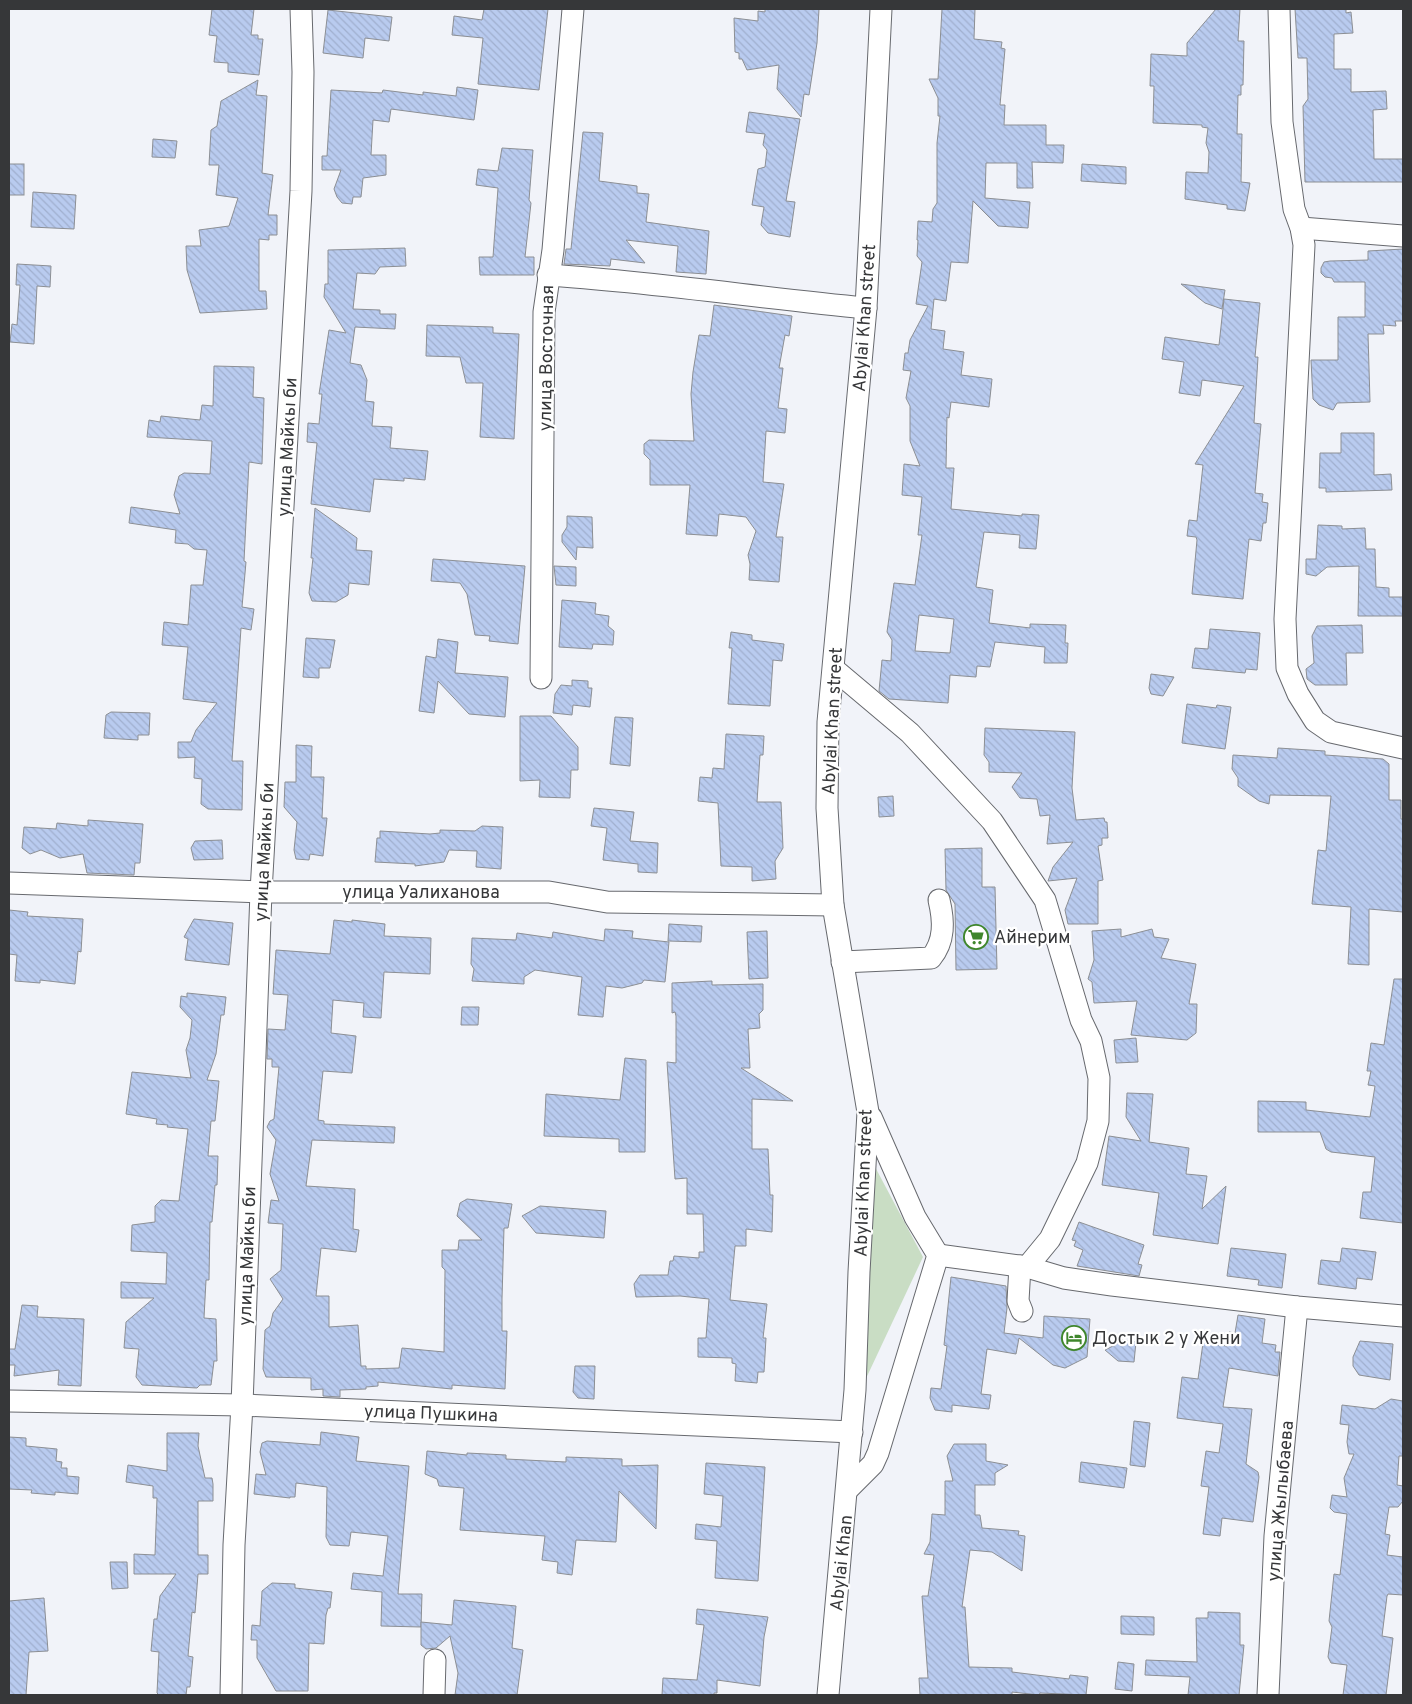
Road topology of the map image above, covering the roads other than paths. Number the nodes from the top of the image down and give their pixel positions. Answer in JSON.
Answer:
{"nodes":[{"id":1,"x":300,"y":9,"type":"edge"},
{"id":2,"x":573,"y":9,"type":"edge"},
{"id":3,"x":881,"y":9,"type":"edge"},
{"id":4,"x":1279,"y":9,"type":"edge"},
{"id":5,"x":1301,"y":228,"type":"junction"},
{"id":6,"x":1403,"y":236,"type":"edge"},
{"id":7,"x":548,"y":275,"type":"junction"},
{"id":8,"x":866,"y":308,"type":"junction"},
{"id":9,"x":834,"y":670,"type":"junction"},
{"id":10,"x":541,"y":678,"type":"dead end"},
{"id":11,"x":1403,"y":748,"type":"edge"},
{"id":12,"x":9,"y":884,"type":"edge"},
{"id":13,"x":260,"y":892,"type":"junction"},
{"id":14,"x":939,"y":900,"type":"dead end"},
{"id":15,"x":833,"y":905,"type":"junction"},
{"id":16,"x":842,"y":962,"type":"junction"},
{"id":17,"x":868,"y":1112,"type":"junction"},
{"id":18,"x":938,"y":1255,"type":"junction"},
{"id":19,"x":1024,"y":1267,"type":"junction"},
{"id":20,"x":1297,"y":1307,"type":"junction"},
{"id":21,"x":1022,"y":1312,"type":"dead end"},
{"id":22,"x":1403,"y":1316,"type":"edge"},
{"id":23,"x":9,"y":1401,"type":"edge"},
{"id":24,"x":242,"y":1405,"type":"junction"},
{"id":25,"x":852,"y":1432,"type":"junction"},
{"id":26,"x":847,"y":1490,"type":"junction"},
{"id":27,"x":435,"y":1660,"type":"dead end"},
{"id":28,"x":231,"y":1695,"type":"edge"},
{"id":29,"x":434,"y":1695,"type":"edge"},
{"id":30,"x":828,"y":1695,"type":"edge"},
{"id":31,"x":1268,"y":1695,"type":"edge"}],
"edges":[{"from":1,"to":13,"type":"street","name":"улица Майкы би"},
{"from":2,"to":7,"type":"street","name":"улица Восточная"},
{"from":3,"to":8,"type":"street","name":"Abylai Khan street"},
{"from":4,"to":5,"type":"street"},
{"from":5,"to":6,"type":"street"},
{"from":5,"to":11,"type":"street"},
{"from":7,"to":8,"type":"street"},
{"from":7,"to":10,"type":"street","name":"улица Восточная"},
{"from":8,"to":9,"type":"street","name":"Abylai Khan street"},
{"from":9,"to":15,"type":"street","name":"Abylai Khan street"},
{"from":9,"to":19,"type":"street"},
{"from":12,"to":13,"type":"street","name":"улица Уалиханова"},
{"from":13,"to":15,"type":"street","name":"улица Уалиханова"},
{"from":13,"to":24,"type":"street","name":"улица Майкы би"},
{"from":14,"to":16,"type":"street"},
{"from":15,"to":16,"type":"street","name":"Abylai Khan street"},
{"from":16,"to":17,"type":"street","name":"Abylai Khan street"},
{"from":17,"to":18,"type":"street"},
{"from":17,"to":25,"type":"street","name":"Abylai Khan street"},
{"from":18,"to":19,"type":"street"},
{"from":18,"to":26,"type":"street"},
{"from":19,"to":20,"type":"street"},
{"from":19,"to":21,"type":"street"},
{"from":20,"to":22,"type":"street"},
{"from":20,"to":31,"type":"street","name":"улица Жылыбаева"},
{"from":23,"to":24,"type":"street","name":"улица Пушкина"},
{"from":24,"to":25,"type":"street","name":"улица Пушкина"},
{"from":24,"to":28,"type":"street","name":"улица Майкы би"},
{"from":25,"to":26,"type":"street","name":"Abylai Khan"},
{"from":26,"to":30,"type":"street","name":"Abylai Khan"},
{"from":27,"to":29,"type":"street"}]}
